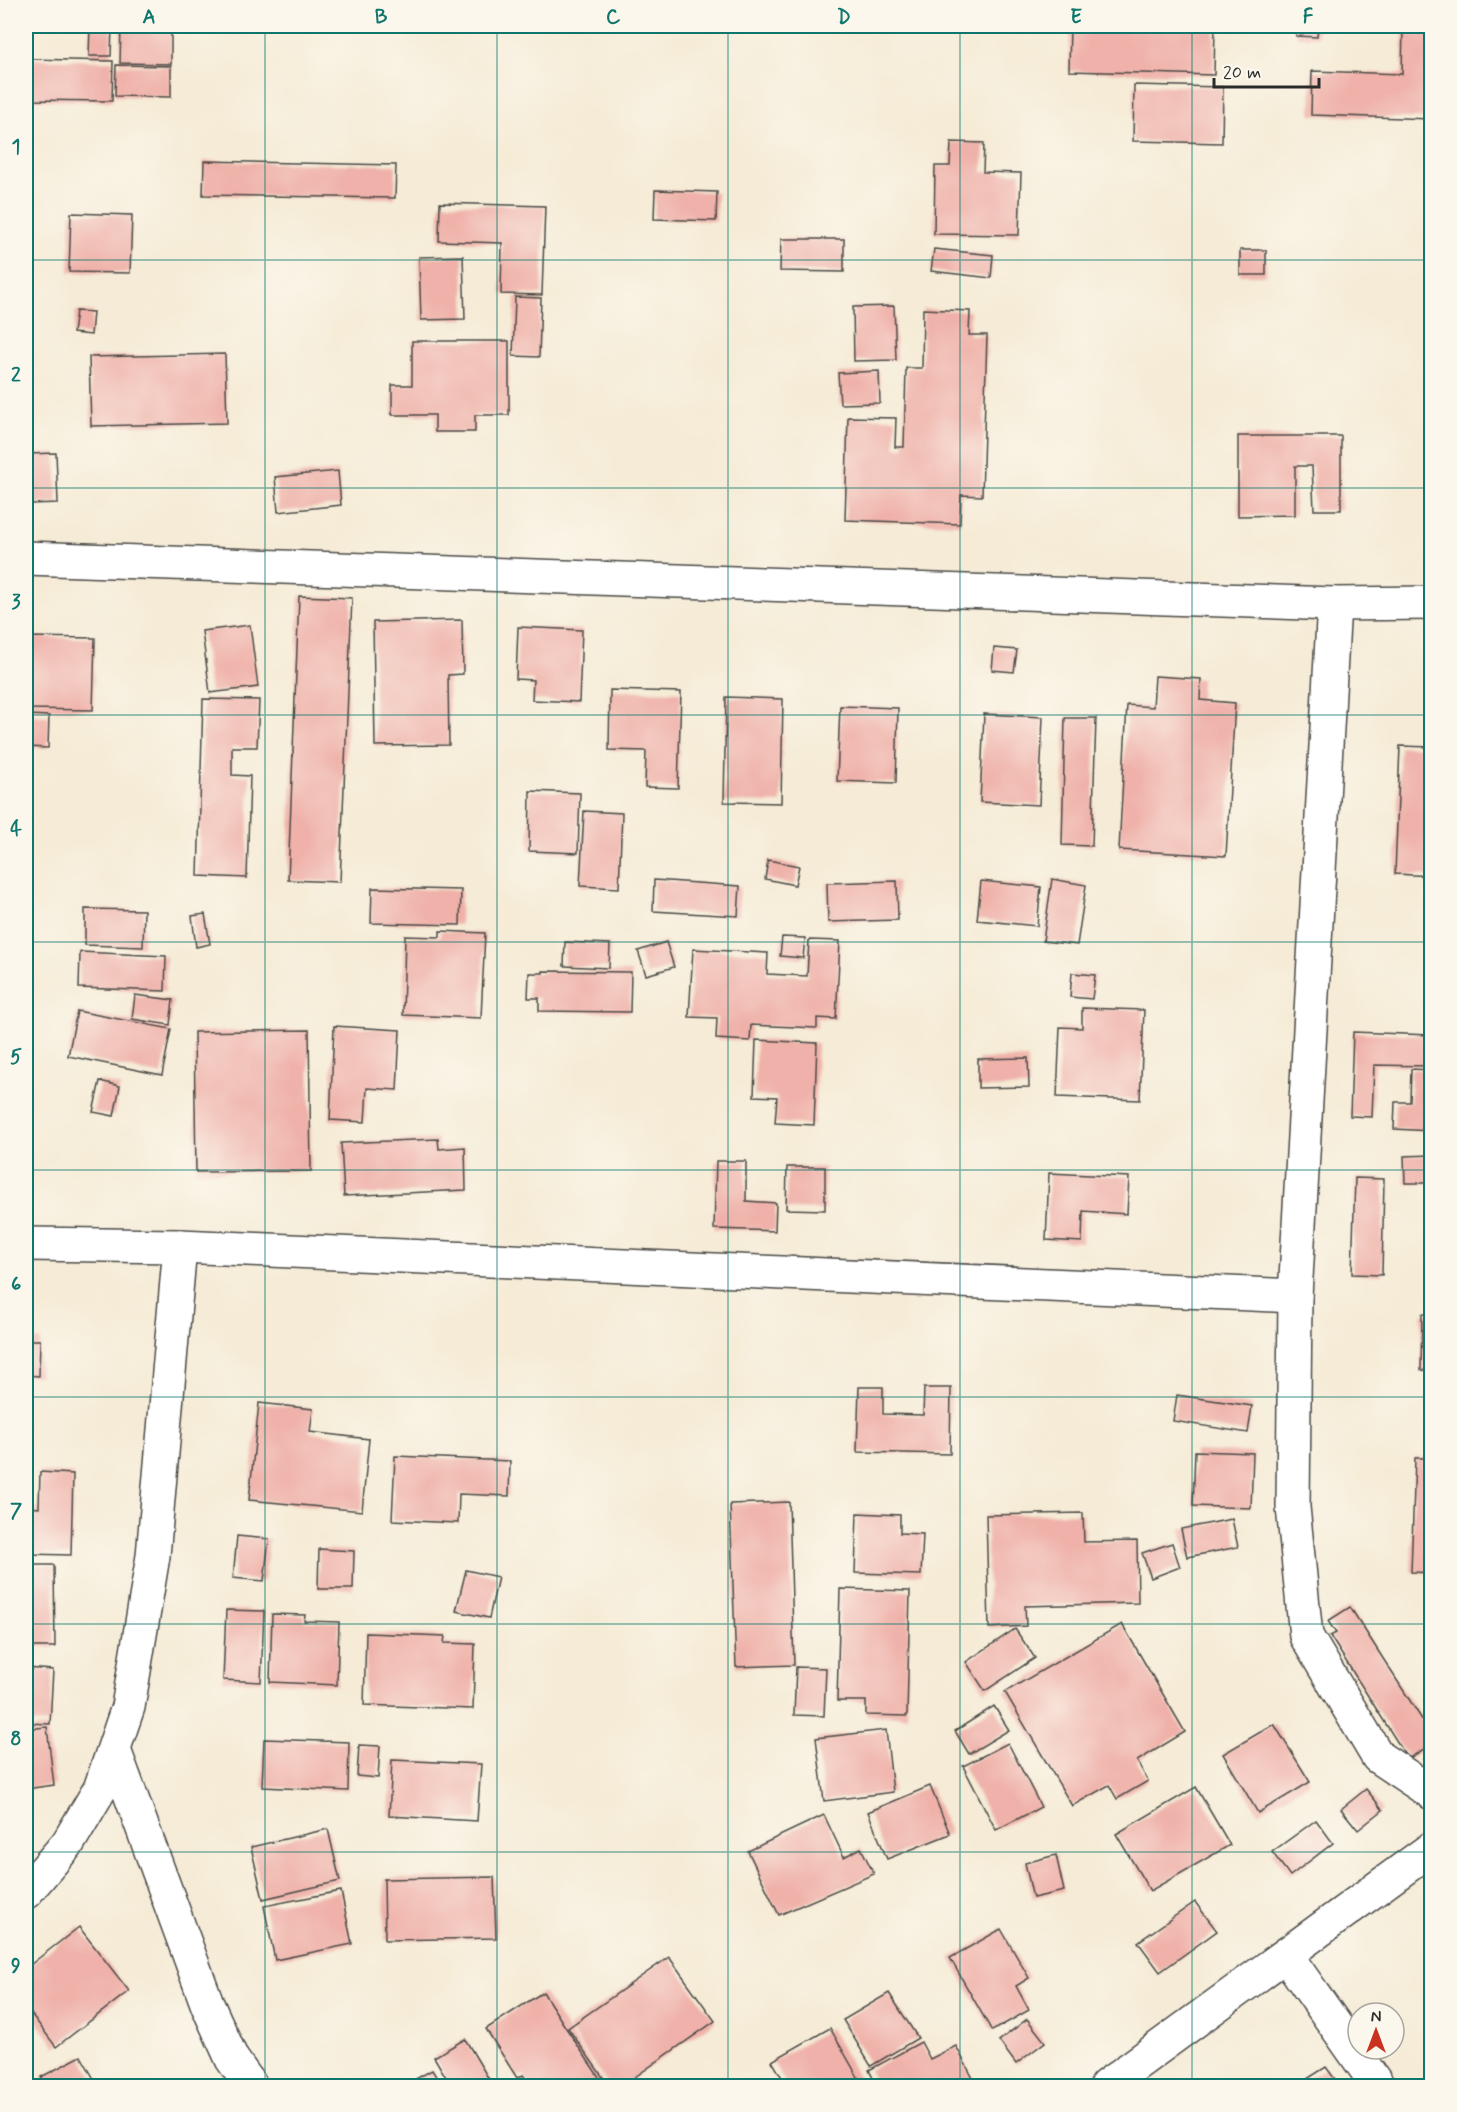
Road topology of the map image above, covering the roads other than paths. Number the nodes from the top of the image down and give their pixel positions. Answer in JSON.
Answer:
{"nodes":[{"id":1,"x":26,"y":558,"type":"edge"},
{"id":2,"x":1431,"y":603,"type":"edge"},
{"id":3,"x":1334,"y":604,"type":"junction"},
{"id":4,"x":26,"y":1244,"type":"edge"},
{"id":5,"x":180,"y":1246,"type":"junction"},
{"id":6,"x":1295,"y":1296,"type":"junction"},
{"id":7,"x":114,"y":1750,"type":"junction"},
{"id":8,"x":1431,"y":1793,"type":"edge"},
{"id":9,"x":1431,"y":1848,"type":"edge"},
{"id":10,"x":26,"y":1892,"type":"edge"},
{"id":11,"x":1286,"y":1955,"type":"junction"},
{"id":12,"x":251,"y":2086,"type":"edge"},
{"id":13,"x":1107,"y":2086,"type":"edge"},
{"id":14,"x":1378,"y":2086,"type":"edge"}],
"edges":[{"from":1,"to":3,"type":"street"},
{"from":2,"to":3,"type":"street"},
{"from":3,"to":6,"type":"street"},
{"from":4,"to":5,"type":"street"},
{"from":5,"to":6,"type":"street"},
{"from":5,"to":7,"type":"street"},
{"from":6,"to":8,"type":"street"},
{"from":7,"to":10,"type":"street"},
{"from":7,"to":12,"type":"street"},
{"from":9,"to":11,"type":"street"},
{"from":11,"to":13,"type":"street"},
{"from":11,"to":14,"type":"street"}]}
